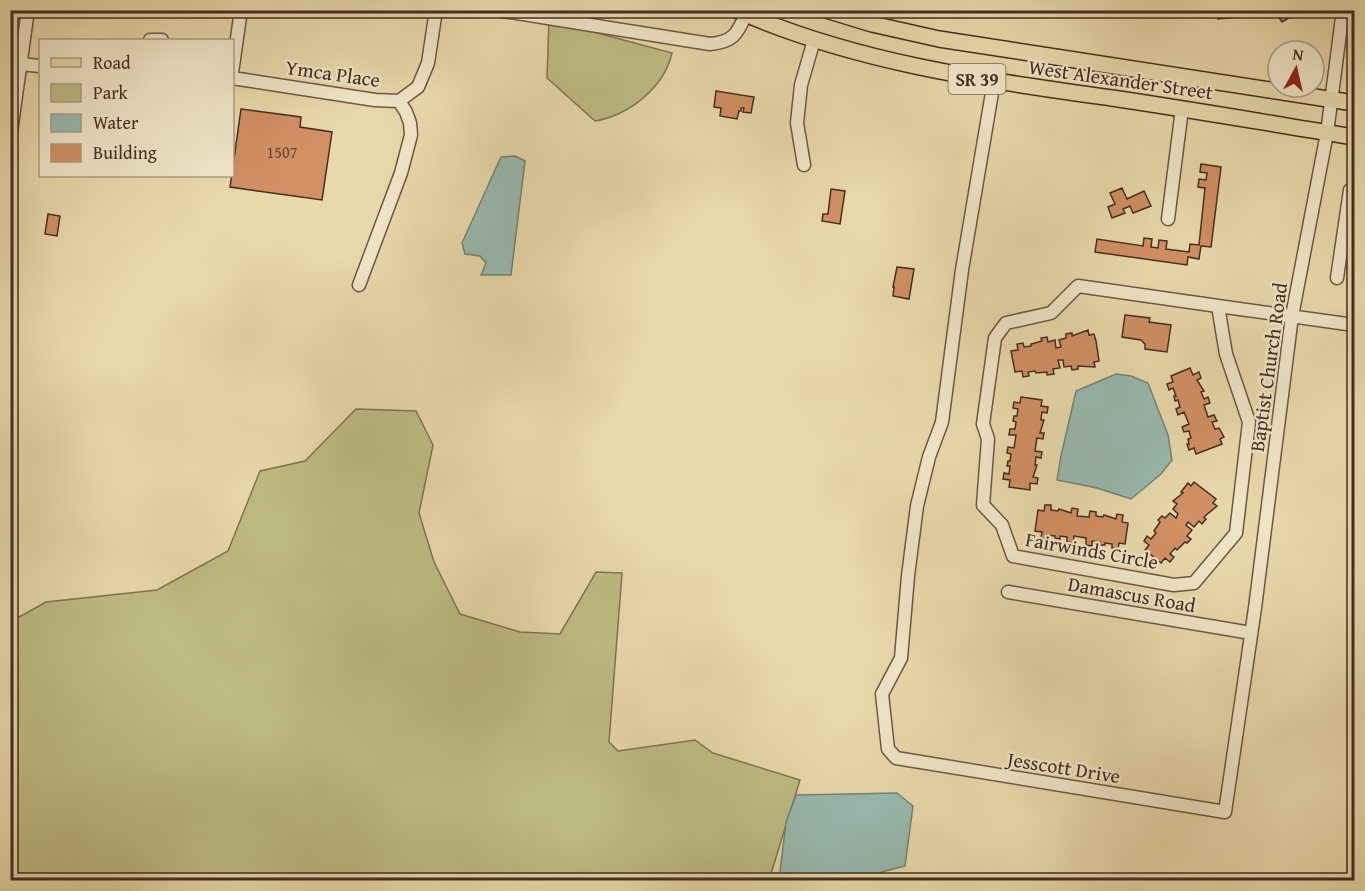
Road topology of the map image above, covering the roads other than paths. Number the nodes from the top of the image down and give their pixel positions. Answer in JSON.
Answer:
{"nodes":[{"id":1,"x":28,"y":10,"type":"edge"},
{"id":2,"x":241,"y":10,"type":"edge"},
{"id":3,"x":436,"y":10,"type":"edge"},
{"id":4,"x":497,"y":10,"type":"edge"},
{"id":5,"x":826,"y":10,"type":"edge"},
{"id":6,"x":1343,"y":10,"type":"edge"},
{"id":7,"x":744,"y":12,"type":"edge"},
{"id":8,"x":10,"y":37,"type":"edge"},
{"id":9,"x":24,"y":39,"type":"junction"},
{"id":10,"x":814,"y":40,"type":"junction"},
{"id":11,"x":234,"y":59,"type":"edge"},
{"id":12,"x":15,"y":63,"type":"edge"},
{"id":13,"x":39,"y":66,"type":"edge"},
{"id":14,"x":234,"y":78,"type":"edge"},
{"id":15,"x":994,"y":81,"type":"junction"},
{"id":16,"x":1331,"y":100,"type":"junction"},
{"id":17,"x":399,"y":101,"type":"junction"},
{"id":18,"x":1354,"y":103,"type":"edge"},
{"id":19,"x":1182,"y":109,"type":"junction"},
{"id":20,"x":1327,"y":133,"type":"junction"},
{"id":21,"x":1354,"y":137,"type":"edge"},
{"id":22,"x":10,"y":139,"type":"edge"},
{"id":23,"x":804,"y":165,"type":"dead end"},
{"id":24,"x":1354,"y":191,"type":"edge"},
{"id":25,"x":1168,"y":219,"type":"dead end"},
{"id":26,"x":1337,"y":278,"type":"dead end"},
{"id":27,"x":359,"y":285,"type":"dead end"},
{"id":28,"x":1218,"y":306,"type":"junction"},
{"id":29,"x":1292,"y":316,"type":"junction"},
{"id":30,"x":1354,"y":325,"type":"edge"},
{"id":31,"x":1008,"y":592,"type":"dead end"},
{"id":32,"x":1251,"y":633,"type":"junction"},
{"id":33,"x":1225,"y":812,"type":"joint"}],
"edges":[{"from":1,"to":9,"type":"street"},
{"from":2,"to":11,"type":"street"},
{"from":3,"to":17,"type":"street","name":"Ymca Place"},
{"from":4,"to":7,"type":"street"},
{"from":5,"to":16,"type":"main road","name":"West Alexander Street","number":"SR 39"},
{"from":6,"to":16,"type":"street","name":"Baptist Church Road"},
{"from":7,"to":10,"type":"main road","name":"West Alexander Street","number":"SR 39"},
{"from":8,"to":9,"type":"street"},
{"from":9,"to":12,"type":"street"},
{"from":10,"to":15,"type":"main road","name":"West Alexander Street","number":"SR 39"},
{"from":10,"to":23,"type":"street"},
{"from":12,"to":13,"type":"street"},
{"from":12,"to":22,"type":"street"},
{"from":14,"to":17,"type":"street","name":"Ymca Place"},
{"from":15,"to":19,"type":"main road","name":"West Alexander Street","number":"SR 39"},
{"from":15,"to":33,"type":"street","name":"Jesscott Drive"},
{"from":16,"to":18,"type":"main road","name":"West Alexander Street","number":"SR 39"},
{"from":16,"to":20,"type":"street","name":"Baptist Church Road"},
{"from":17,"to":27,"type":"street"},
{"from":19,"to":20,"type":"main road","name":"West Alexander Street","number":"SR 39"},
{"from":19,"to":25,"type":"street"},
{"from":20,"to":21,"type":"main road","name":"West Alexander Street","number":"SR 39"},
{"from":20,"to":29,"type":"street","name":"Baptist Church Road"},
{"from":24,"to":26,"type":"street"},
{"from":28,"to":28,"type":"street","name":"Fairwinds Circle"},
{"from":28,"to":29,"type":"street","name":"Fairwinds Circle"},
{"from":29,"to":30,"type":"street","name":"Fairwinds Circle"},
{"from":29,"to":32,"type":"street","name":"Baptist Church Road"},
{"from":31,"to":32,"type":"street","name":"Damascus Road"},
{"from":32,"to":33,"type":"street","name":"Baptist Church Road"}]}
